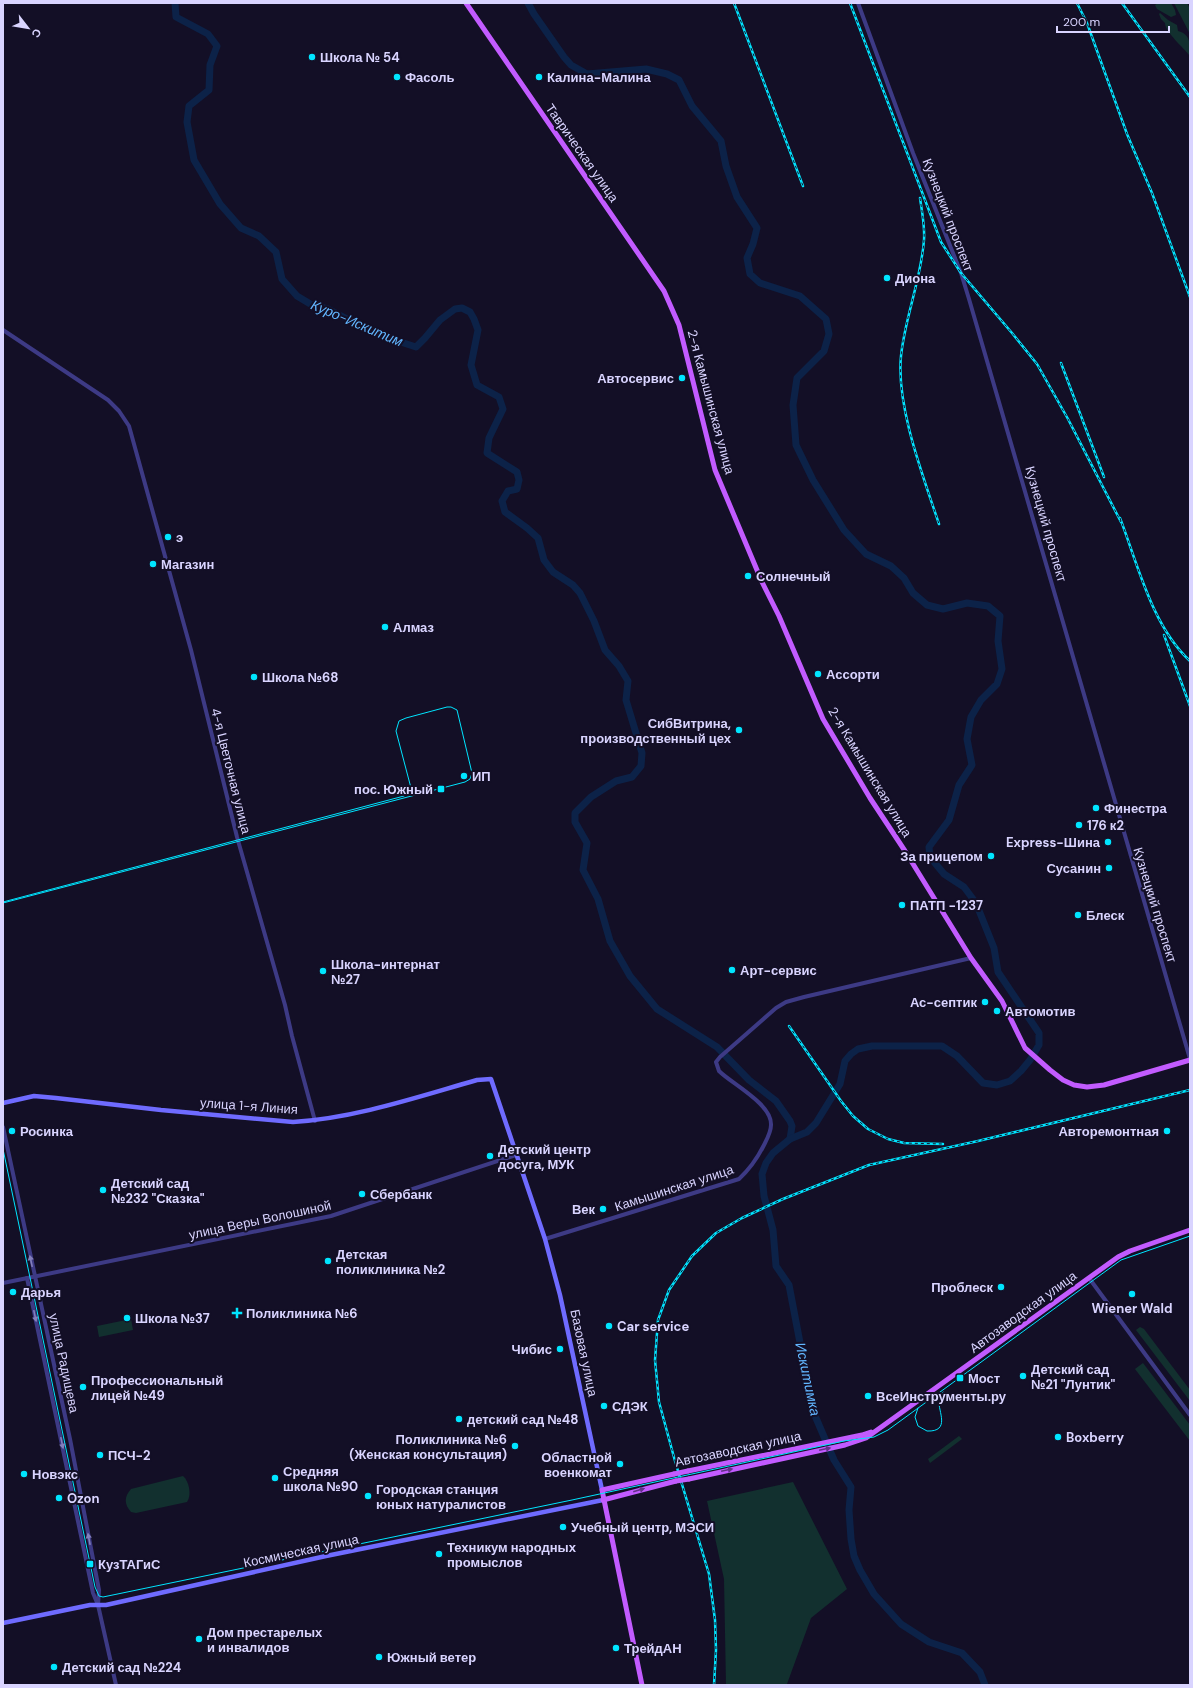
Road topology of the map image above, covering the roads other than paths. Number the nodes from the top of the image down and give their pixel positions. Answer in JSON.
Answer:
{"nodes":[{"id":1,"x":466,"y":3,"type":"edge"},
{"id":2,"x":858,"y":3,"type":"edge"},
{"id":3,"x":677,"y":318,"type":"joint"},
{"id":4,"x":3,"y":330,"type":"edge"},
{"id":5,"x":971,"y":958,"type":"junction"},
{"id":6,"x":1190,"y":1060,"type":"edge"},
{"id":7,"x":490,"y":1079,"type":"joint"},
{"id":8,"x":3,"y":1103,"type":"edge"},
{"id":9,"x":315,"y":1121,"type":"junction"},
{"id":10,"x":3,"y":1127,"type":"edge"},
{"id":11,"x":516,"y":1155,"type":"junction"},
{"id":12,"x":1190,"y":1230,"type":"edge"},
{"id":13,"x":545,"y":1239,"type":"junction"},
{"id":14,"x":35,"y":1276,"type":"junction"},
{"id":15,"x":27,"y":1278,"type":"junction"},
{"id":16,"x":1090,"y":1278,"type":"junction"},
{"id":17,"x":3,"y":1283,"type":"edge"},
{"id":18,"x":1190,"y":1415,"type":"edge"},
{"id":19,"x":878,"y":1429,"type":"junction"},
{"id":20,"x":602,"y":1490,"type":"junction"},
{"id":21,"x":603,"y":1500,"type":"junction"},
{"id":22,"x":98,"y":1605,"type":"junction"},
{"id":23,"x":3,"y":1623,"type":"edge"},
{"id":24,"x":116,"y":1685,"type":"edge"},
{"id":25,"x":642,"y":1685,"type":"edge"}],
"edges":[{"from":1,"to":3,"type":"main road","name":"Таврическая улица"},
{"from":2,"to":6,"type":"street","name":"Кузнецкий проспект"},
{"from":3,"to":5,"type":"main road","name":"2-я Камышинская улица"},
{"from":4,"to":9,"type":"street","name":"4-я Цветочная улица"},
{"from":5,"to":6,"type":"main road","name":"2-я Камышинская улица"},
{"from":5,"to":13,"type":"street","name":"Камышинская улица"},
{"from":7,"to":9,"type":"main road","name":"улица 1-я Линия"},
{"from":7,"to":11,"type":"main road","name":"Базовая улица"},
{"from":8,"to":9,"type":"main road","name":"улица 1-я Линия"},
{"from":14,"to":10,"type":"street","name":"улица Радищева","one_way":true},
{"from":11,"to":13,"type":"main road","name":"Базовая улица"},
{"from":11,"to":14,"type":"street","name":"улица Веры Волошиной"},
{"from":12,"to":16,"type":"main road","name":"Автозаводская улица"},
{"from":13,"to":20,"type":"main road","name":"Базовая улица"},
{"from":14,"to":15,"type":"street","name":"улица Веры Волошиной"},
{"from":22,"to":14,"type":"street","name":"улица Радищева","one_way":true},
{"from":15,"to":17,"type":"street","name":"улица Веры Волошиной"},
{"from":15,"to":22,"type":"street","name":"улица Радищева","one_way":true},
{"from":16,"to":18,"type":"street"},
{"from":16,"to":19,"type":"main road","name":"Автозаводская улица"},
{"from":19,"to":20,"type":"main road","name":"Автозаводская улица","bridge":true},
{"from":21,"to":19,"type":"main road","name":"Автозаводская улица","one_way":true,"bridge":true},
{"from":20,"to":21,"type":"main road","name":"Базовая улица"},
{"from":21,"to":22,"type":"main road","name":"Космическая улица"},
{"from":21,"to":25,"type":"main road","name":"Базовая улица"},
{"from":22,"to":23,"type":"main road","name":"Космическая улица"},
{"from":22,"to":24,"type":"street","name":"улица Радищева"}]}
